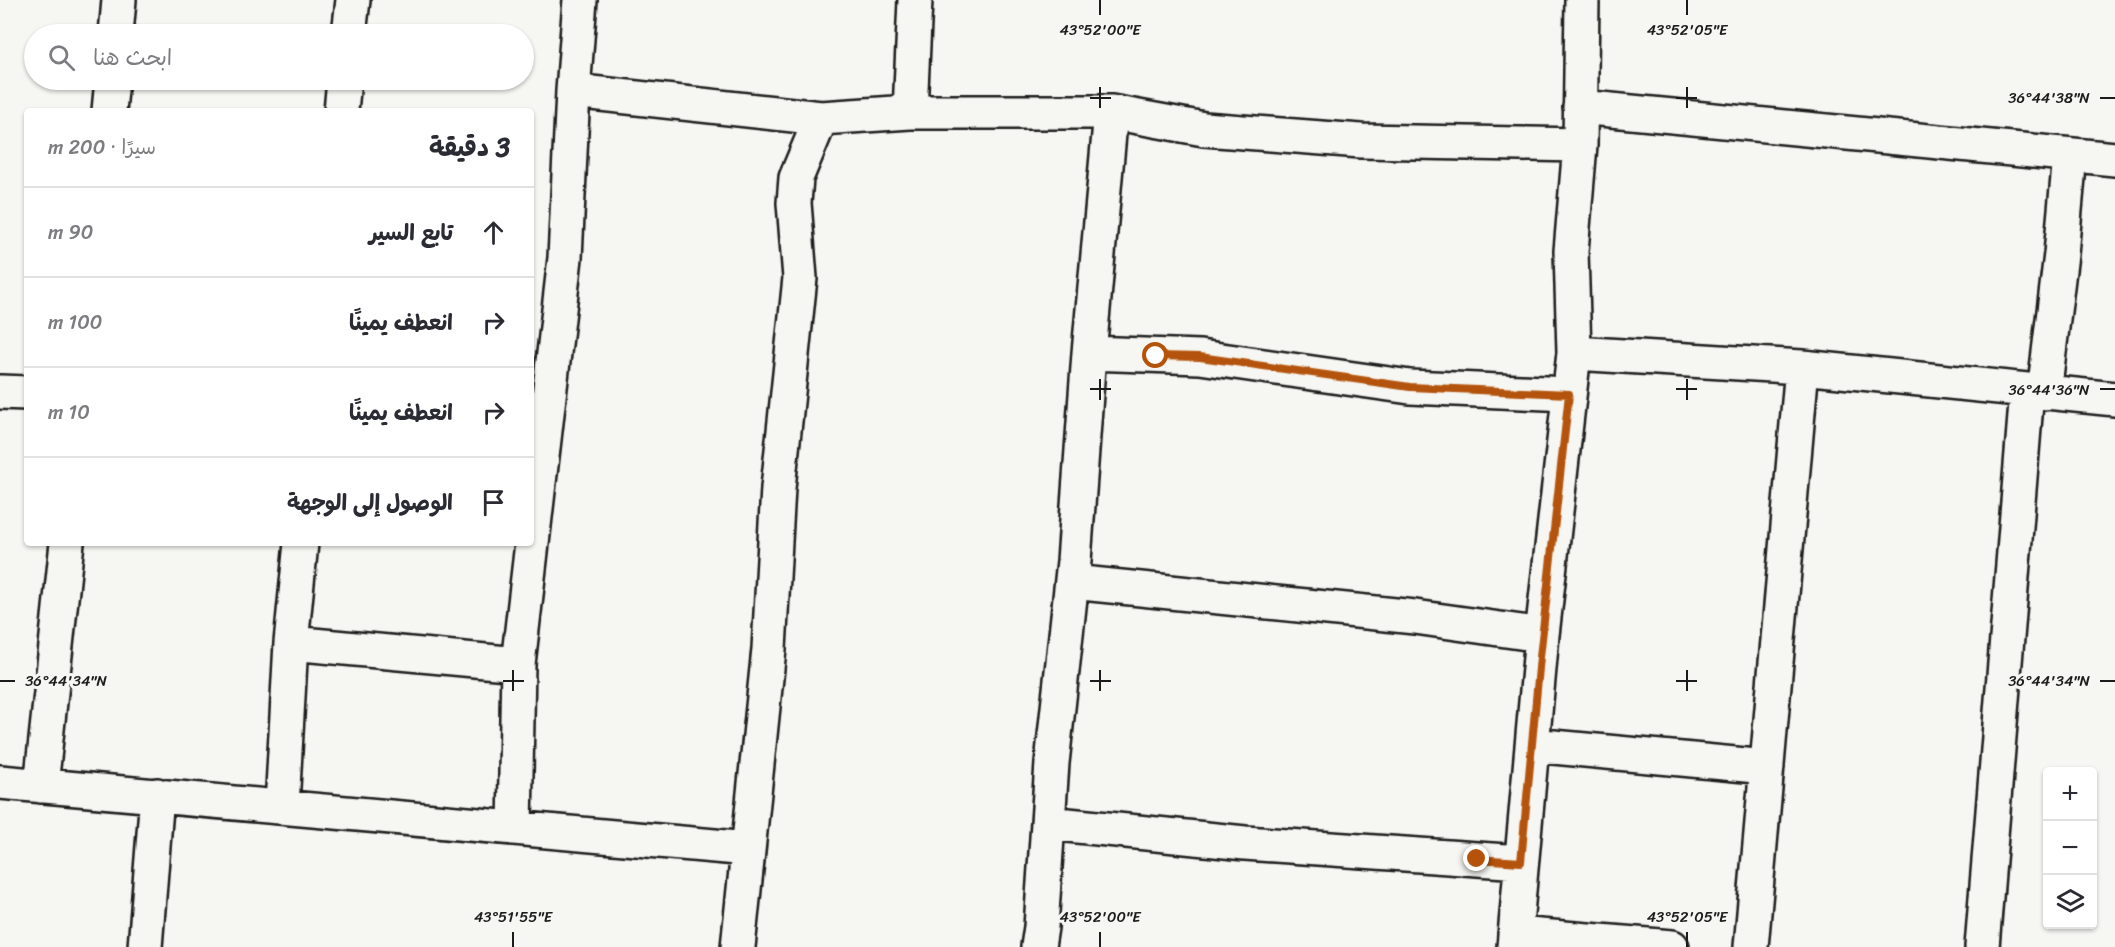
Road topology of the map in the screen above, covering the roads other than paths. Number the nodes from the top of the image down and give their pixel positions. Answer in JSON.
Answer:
{"nodes":[{"id":1,"x":119,"y":0,"type":"edge"},
{"id":2,"x":353,"y":0,"type":"edge"},
{"id":3,"x":580,"y":0,"type":"edge"},
{"id":4,"x":915,"y":0,"type":"edge"},
{"id":5,"x":1582,"y":0,"type":"edge"},
{"id":6,"x":117,"y":24,"type":"edge"},
{"id":7,"x":350,"y":24,"type":"edge"},
{"id":8,"x":111,"y":90,"type":"edge"},
{"id":9,"x":343,"y":90,"type":"edge"},
{"id":10,"x":573,"y":91,"type":"junction"},
{"id":11,"x":1580,"y":106,"type":"junction"},
{"id":12,"x":109,"y":108,"type":"edge"},
{"id":13,"x":341,"y":108,"type":"edge"},
{"id":14,"x":910,"y":112,"type":"junction"},
{"id":15,"x":1111,"y":112,"type":"junction"},
{"id":16,"x":820,"y":118,"type":"junction"},
{"id":17,"x":1580,"y":145,"type":"junction"},
{"id":18,"x":2070,"y":155,"type":"junction"},
{"id":19,"x":2115,"y":159,"type":"edge"},
{"id":20,"x":1089,"y":353,"type":"junction"},
{"id":21,"x":1574,"y":353,"type":"junction"},
{"id":22,"x":1802,"y":367,"type":"junction"},
{"id":23,"x":0,"y":392,"type":"edge"},
{"id":24,"x":2036,"y":392,"type":"junction"},
{"id":25,"x":24,"y":393,"type":"edge"},
{"id":26,"x":1569,"y":394,"type":"junction"},
{"id":27,"x":2115,"y":399,"type":"edge"},
{"id":28,"x":534,"y":526,"type":"edge"},
{"id":29,"x":67,"y":546,"type":"edge"},
{"id":30,"x":301,"y":546,"type":"edge"},
{"id":31,"x":532,"y":546,"type":"edge"},
{"id":32,"x":1072,"y":582,"type":"junction"},
{"id":33,"x":1542,"y":635,"type":"junction"},
{"id":34,"x":291,"y":644,"type":"junction"},
{"id":35,"x":518,"y":664,"type":"junction"},
{"id":36,"x":1532,"y":745,"type":"junction"},
{"id":37,"x":1767,"y":767,"type":"junction"},
{"id":38,"x":0,"y":782,"type":"edge"},
{"id":39,"x":41,"y":786,"type":"junction"},
{"id":40,"x":157,"y":795,"type":"junction"},
{"id":41,"x":282,"y":806,"type":"junction"},
{"id":42,"x":1048,"y":824,"type":"junction"},
{"id":43,"x":515,"y":828,"type":"junction"},
{"id":44,"x":748,"y":849,"type":"junction"},
{"id":45,"x":1521,"y":862,"type":"junction"},
{"id":46,"x":1515,"y":940,"type":"edge"},
{"id":47,"x":145,"y":947,"type":"edge"},
{"id":48,"x":738,"y":947,"type":"edge"},
{"id":49,"x":1038,"y":947,"type":"edge"},
{"id":50,"x":1672,"y":947,"type":"edge"},
{"id":51,"x":1751,"y":947,"type":"edge"},
{"id":52,"x":1982,"y":947,"type":"edge"}],
"edges":[{"from":1,"to":6,"type":"street"},
{"from":2,"to":7,"type":"street"},
{"from":3,"to":10,"type":"street"},
{"from":4,"to":14,"type":"street"},
{"from":5,"to":11,"type":"street"},
{"from":8,"to":12,"type":"street"},
{"from":9,"to":13,"type":"street"},
{"from":10,"to":16,"type":"street"},
{"from":10,"to":28,"type":"street"},
{"from":11,"to":17,"type":"street"},
{"from":11,"to":18,"type":"street"},
{"from":14,"to":15,"type":"street"},
{"from":14,"to":16,"type":"street"},
{"from":15,"to":17,"type":"street"},
{"from":15,"to":20,"type":"street"},
{"from":16,"to":44,"type":"street"},
{"from":17,"to":21,"type":"street"},
{"from":18,"to":19,"type":"street"},
{"from":18,"to":24,"type":"street"},
{"from":20,"to":26,"type":"street"},
{"from":20,"to":32,"type":"street"},
{"from":21,"to":22,"type":"street"},
{"from":21,"to":26,"type":"street"},
{"from":22,"to":24,"type":"street"},
{"from":22,"to":37,"type":"street"},
{"from":23,"to":25,"type":"street"},
{"from":24,"to":27,"type":"street"},
{"from":24,"to":52,"type":"street"},
{"from":26,"to":33,"type":"street"},
{"from":29,"to":39,"type":"street"},
{"from":30,"to":34,"type":"street"},
{"from":31,"to":35,"type":"street"},
{"from":32,"to":33,"type":"street"},
{"from":32,"to":42,"type":"street"},
{"from":33,"to":36,"type":"street"},
{"from":34,"to":35,"type":"street"},
{"from":34,"to":41,"type":"street"},
{"from":35,"to":43,"type":"street"},
{"from":36,"to":37,"type":"street"},
{"from":36,"to":45,"type":"street"},
{"from":37,"to":51,"type":"street"},
{"from":38,"to":39,"type":"street"},
{"from":39,"to":40,"type":"street"},
{"from":40,"to":41,"type":"street"},
{"from":40,"to":47,"type":"street"},
{"from":41,"to":43,"type":"street"},
{"from":42,"to":45,"type":"street"},
{"from":42,"to":49,"type":"street"},
{"from":43,"to":44,"type":"street"},
{"from":44,"to":48,"type":"street"},
{"from":45,"to":46,"type":"street"},
{"from":46,"to":50,"type":"street"}]}
